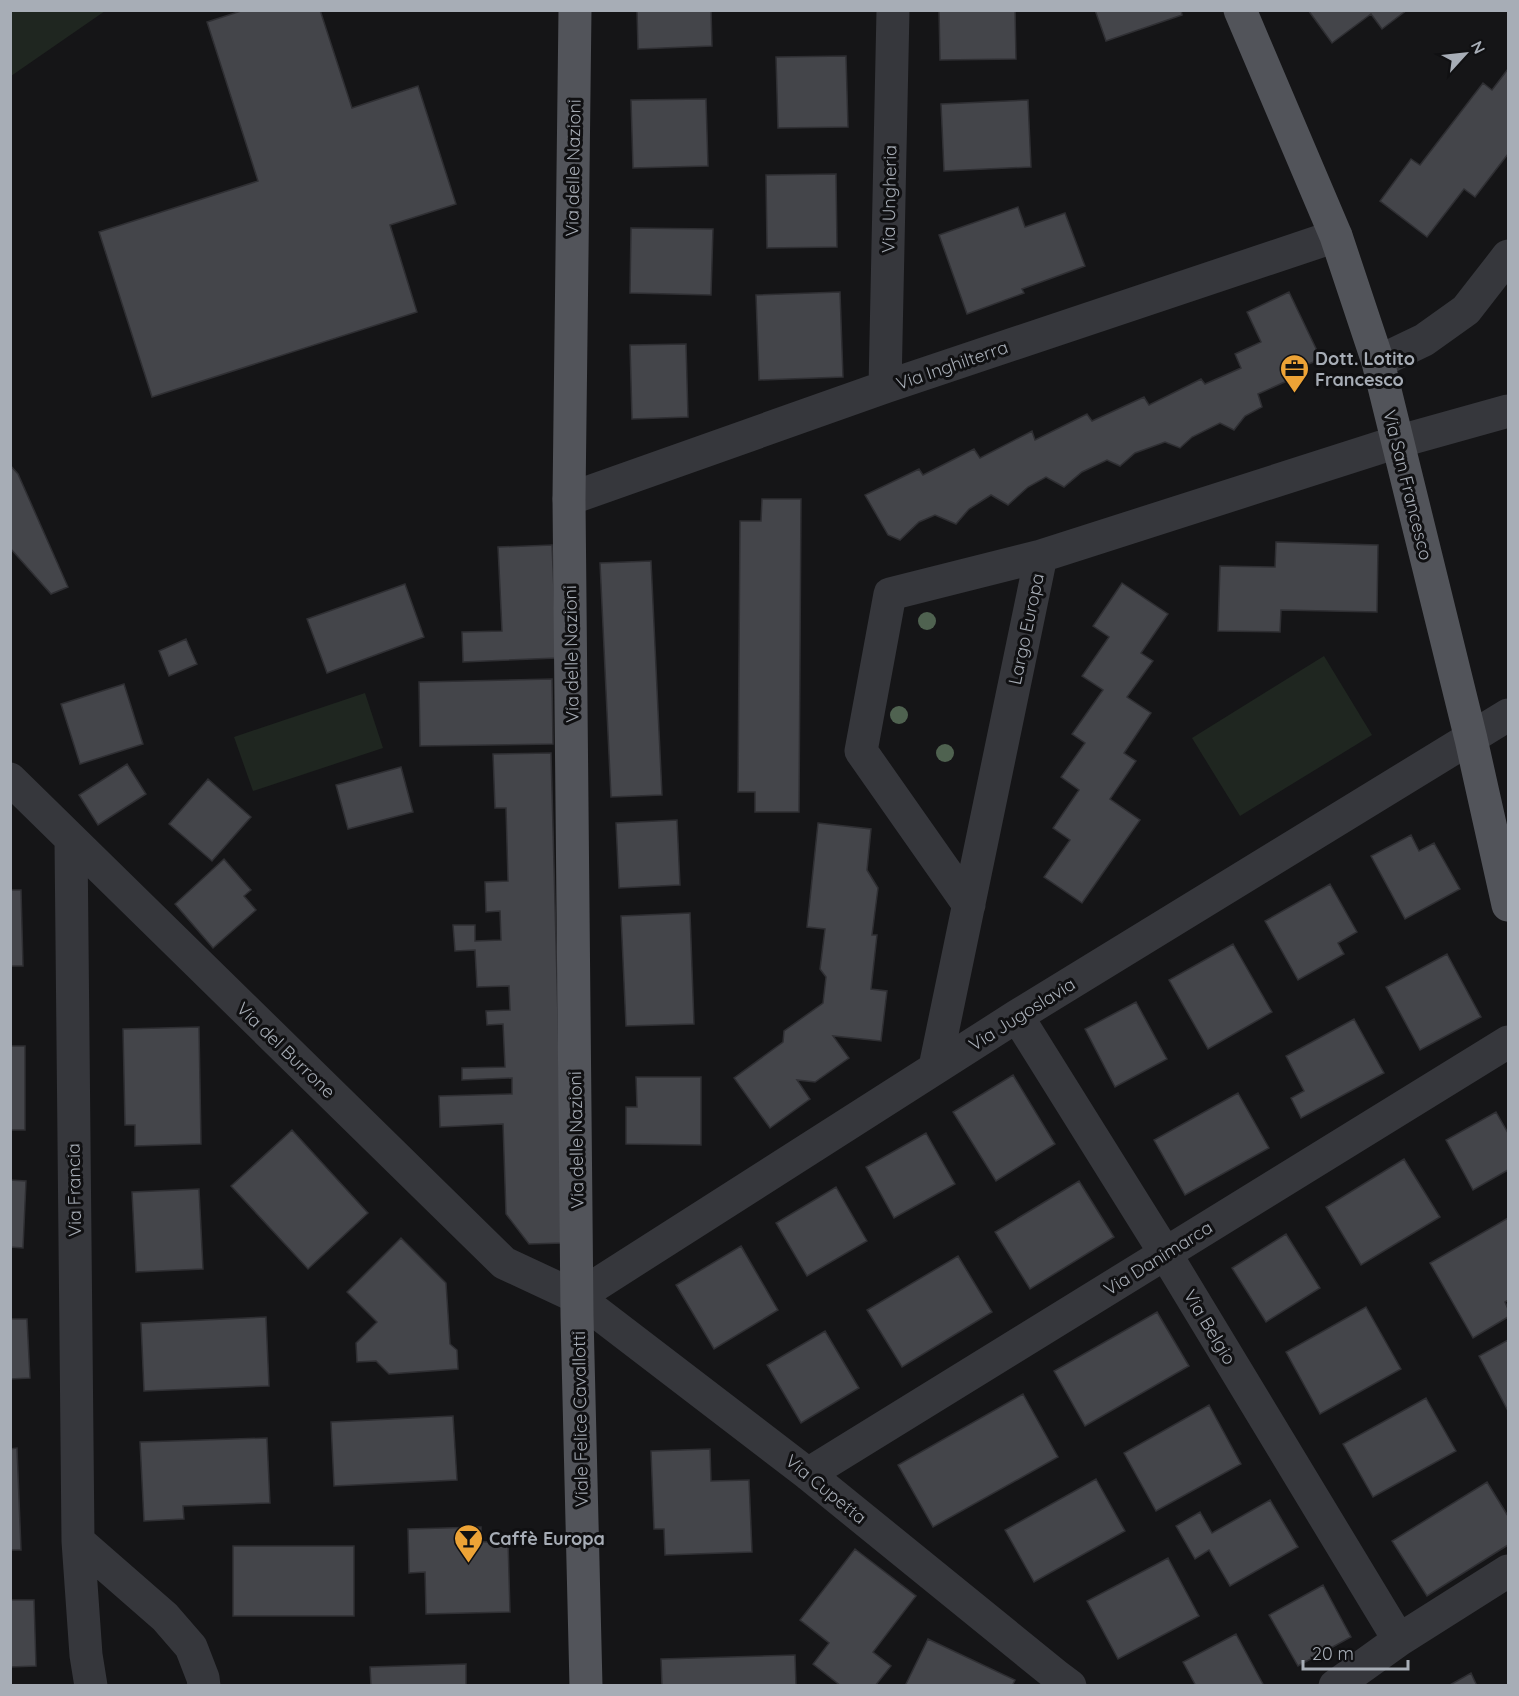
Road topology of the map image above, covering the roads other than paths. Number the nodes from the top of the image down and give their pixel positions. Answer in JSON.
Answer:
{"nodes":[{"id":1,"x":575,"y":10,"type":"edge"},
{"id":2,"x":893,"y":10,"type":"edge"},
{"id":3,"x":1240,"y":10,"type":"edge"},
{"id":4,"x":1336,"y":236,"type":"junction"},
{"id":5,"x":1509,"y":256,"type":"edge"},
{"id":6,"x":1378,"y":362,"type":"junction"},
{"id":7,"x":885,"y":387,"type":"junction"},
{"id":8,"x":1509,"y":411,"type":"edge"},
{"id":9,"x":1397,"y":442,"type":"junction"},
{"id":10,"x":569,"y":499,"type":"junction"},
{"id":11,"x":1041,"y":556,"type":"junction"},
{"id":12,"x":1509,"y":715,"type":"edge"},
{"id":13,"x":1471,"y":739,"type":"junction"},
{"id":14,"x":10,"y":779,"type":"edge"},
{"id":15,"x":71,"y":840,"type":"junction"},
{"id":16,"x":969,"y":905,"type":"junction"},
{"id":17,"x":1509,"y":905,"type":"edge"},
{"id":18,"x":1017,"y":1016,"type":"junction"},
{"id":19,"x":1509,"y":1042,"type":"edge"},
{"id":20,"x":935,"y":1068,"type":"junction"},
{"id":21,"x":1165,"y":1253,"type":"junction"},
{"id":22,"x":578,"y":1297,"type":"junction"},
{"id":23,"x":808,"y":1474,"type":"junction"},
{"id":24,"x":78,"y":1541,"type":"junction"},
{"id":25,"x":1509,"y":1570,"type":"edge"},
{"id":26,"x":1399,"y":1640,"type":"junction"},
{"id":27,"x":1061,"y":1683,"type":"edge"},
{"id":28,"x":91,"y":1686,"type":"edge"},
{"id":29,"x":204,"y":1686,"type":"edge"},
{"id":30,"x":586,"y":1686,"type":"edge"},
{"id":31,"x":1335,"y":1686,"type":"edge"}],
"edges":[{"from":1,"to":10,"type":"main road","name":"Via delle Nazioni"},
{"from":2,"to":7,"type":"street","name":"Via Ungheria"},
{"from":3,"to":4,"type":"main road","name":"Via San Francesco"},
{"from":4,"to":6,"type":"main road","name":"Via San Francesco"},
{"from":4,"to":7,"type":"street","name":"Via Inghilterra"},
{"from":5,"to":6,"type":"street"},
{"from":6,"to":9,"type":"main road","name":"Via San Francesco"},
{"from":7,"to":10,"type":"street","name":"Via Inghilterra"},
{"from":8,"to":9,"type":"street","name":"Largo Europa"},
{"from":9,"to":11,"type":"street","name":"Largo Europa"},
{"from":9,"to":13,"type":"main road","name":"Via San Francesco"},
{"from":10,"to":22,"type":"main road","name":"Via delle Nazioni"},
{"from":11,"to":16,"type":"street","name":"Largo Europa"},
{"from":11,"to":16,"type":"street"},
{"from":12,"to":13,"type":"street","name":"Via Jugoslavia"},
{"from":13,"to":17,"type":"main road","name":"Via San Francesco"},
{"from":13,"to":18,"type":"street","name":"Via Jugoslavia"},
{"from":14,"to":15,"type":"street","name":"Via del Burrone"},
{"from":15,"to":22,"type":"street","name":"Via del Burrone"},
{"from":15,"to":24,"type":"street","name":"Via Francia"},
{"from":16,"to":20,"type":"street","name":"Largo Europa"},
{"from":18,"to":20,"type":"street","name":"Via Jugoslavia"},
{"from":18,"to":21,"type":"street","name":"Via Belgio"},
{"from":19,"to":21,"type":"street","name":"Via Danimarca"},
{"from":20,"to":22,"type":"street","name":"Via Jugoslavia"},
{"from":21,"to":23,"type":"street","name":"Via Danimarca"},
{"from":21,"to":26,"type":"street","name":"Via Belgio"},
{"from":22,"to":23,"type":"street","name":"Via Cupetta"},
{"from":22,"to":30,"type":"main road","name":"Viale Felice Cavallotti"},
{"from":23,"to":27,"type":"street","name":"Via Cupetta"},
{"from":24,"to":28,"type":"street","name":"Via Francia"},
{"from":24,"to":29,"type":"street"},
{"from":25,"to":26,"type":"street"},
{"from":26,"to":31,"type":"street"}]}
